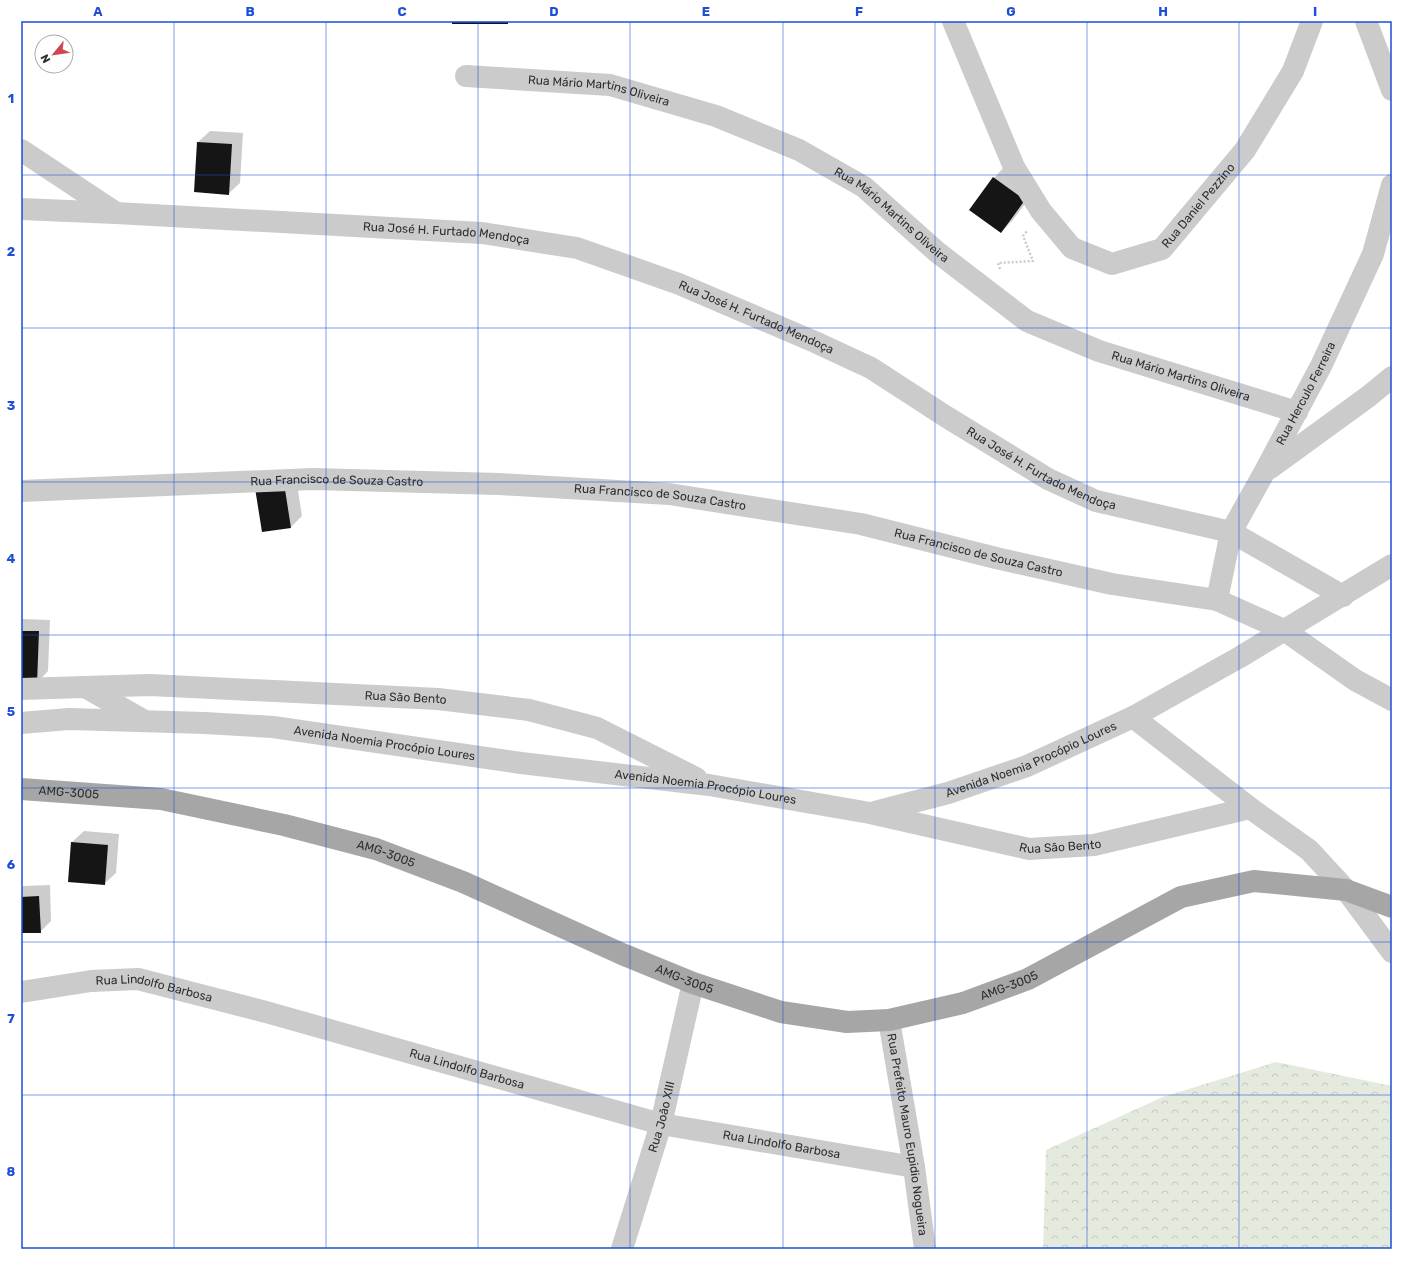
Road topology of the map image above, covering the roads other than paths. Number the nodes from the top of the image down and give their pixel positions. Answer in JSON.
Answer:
{"nodes":[{"id":1,"x":953,"y":21,"type":"edge"},
{"id":2,"x":1312,"y":21,"type":"edge"},
{"id":3,"x":1366,"y":21,"type":"edge"},
{"id":4,"x":466,"y":76,"type":"dead end"},
{"id":5,"x":1392,"y":90,"type":"edge"},
{"id":6,"x":21,"y":150,"type":"edge"},
{"id":7,"x":1392,"y":185,"type":"edge"},
{"id":8,"x":21,"y":209,"type":"edge"},
{"id":9,"x":116,"y":213,"type":"junction"},
{"id":10,"x":1392,"y":377,"type":"edge"},
{"id":11,"x":1297,"y":412,"type":"junction"},
{"id":12,"x":1265,"y":471,"type":"junction"},
{"id":13,"x":21,"y":491,"type":"edge"},
{"id":14,"x":1231,"y":532,"type":"junction"},
{"id":15,"x":1392,"y":565,"type":"edge"},
{"id":16,"x":1343,"y":596,"type":"junction"},
{"id":17,"x":1217,"y":600,"type":"junction"},
{"id":18,"x":1284,"y":630,"type":"junction"},
{"id":19,"x":85,"y":686,"type":"junction"},
{"id":20,"x":21,"y":688,"type":"edge"},
{"id":21,"x":1392,"y":700,"type":"edge"},
{"id":22,"x":1133,"y":717,"type":"junction"},
{"id":23,"x":146,"y":722,"type":"junction"},
{"id":24,"x":21,"y":723,"type":"edge"},
{"id":25,"x":709,"y":785,"type":"junction"},
{"id":26,"x":21,"y":789,"type":"edge"},
{"id":27,"x":1250,"y":808,"type":"junction"},
{"id":28,"x":870,"y":813,"type":"junction"},
{"id":29,"x":1346,"y":890,"type":"junction"},
{"id":30,"x":1392,"y":907,"type":"edge"},
{"id":31,"x":1392,"y":952,"type":"edge"},
{"id":32,"x":693,"y":983,"type":"junction"},
{"id":33,"x":21,"y":992,"type":"edge"},
{"id":34,"x":889,"y":1020,"type":"junction"},
{"id":35,"x":661,"y":1124,"type":"junction"},
{"id":36,"x":914,"y":1167,"type":"junction"},
{"id":37,"x":622,"y":1249,"type":"edge"},
{"id":38,"x":925,"y":1249,"type":"edge"}],
"edges":[{"from":1,"to":2,"type":"street","name":"Rua Daniel Pezzino"},
{"from":3,"to":5,"type":"street"},
{"from":4,"to":11,"type":"street","name":"Rua Mário Martins Oliveira"},
{"from":6,"to":9,"type":"street"},
{"from":7,"to":11,"type":"street","name":"Rua Herculo Ferreira"},
{"from":8,"to":9,"type":"street","name":"Rua José H. Furtado Mendoça"},
{"from":9,"to":14,"type":"street","name":"Rua José H. Furtado Mendoça"},
{"from":10,"to":12,"type":"street"},
{"from":11,"to":12,"type":"street","name":"Rua Herculo Ferreira"},
{"from":12,"to":14,"type":"street","name":"Rua Herculo Ferreira"},
{"from":13,"to":17,"type":"street","name":"Rua Francisco de Souza Castro"},
{"from":14,"to":16,"type":"street","name":"Rua José H. Furtado Mendoça"},
{"from":14,"to":17,"type":"street","name":"Rua Herculo Ferreira"},
{"from":15,"to":16,"type":"street","name":"Avenida Noemia Procópio Loures"},
{"from":16,"to":18,"type":"street","name":"Avenida Noemia Procópio Loures"},
{"from":17,"to":18,"type":"street","name":"Rua Francisco de Souza Castro"},
{"from":18,"to":21,"type":"street","name":"Rua Francisco de Souza Castro"},
{"from":18,"to":22,"type":"street","name":"Avenida Noemia Procópio Loures"},
{"from":19,"to":20,"type":"street","name":"Rua São Bento"},
{"from":19,"to":23,"type":"street"},
{"from":19,"to":25,"type":"street","name":"Rua São Bento"},
{"from":22,"to":27,"type":"street"},
{"from":22,"to":28,"type":"street","name":"Avenida Noemia Procópio Loures"},
{"from":23,"to":24,"type":"street","name":"Avenida Noemia Procópio Loures"},
{"from":23,"to":25,"type":"street","name":"Avenida Noemia Procópio Loures"},
{"from":25,"to":28,"type":"street","name":"Avenida Noemia Procópio Loures"},
{"from":26,"to":32,"type":"main road","name":"AMG-3005"},
{"from":27,"to":28,"type":"street","name":"Rua São Bento"},
{"from":27,"to":29,"type":"street"},
{"from":29,"to":30,"type":"main road","name":"AMG-3005"},
{"from":29,"to":31,"type":"street"},
{"from":29,"to":34,"type":"main road","name":"AMG-3005"},
{"from":32,"to":34,"type":"main road","name":"AMG-3005"},
{"from":32,"to":35,"type":"street","name":"Rua João XIII"},
{"from":33,"to":35,"type":"street","name":"Rua Lindolfo Barbosa"},
{"from":34,"to":36,"type":"street","name":"Rua Prefeito Mauro Eupidio Nogueira"},
{"from":35,"to":36,"type":"street","name":"Rua Lindolfo Barbosa"},
{"from":35,"to":37,"type":"street","name":"Rua João XIII"},
{"from":36,"to":38,"type":"street","name":"Rua Prefeito Mauro Eupidio Nogueira"}]}
